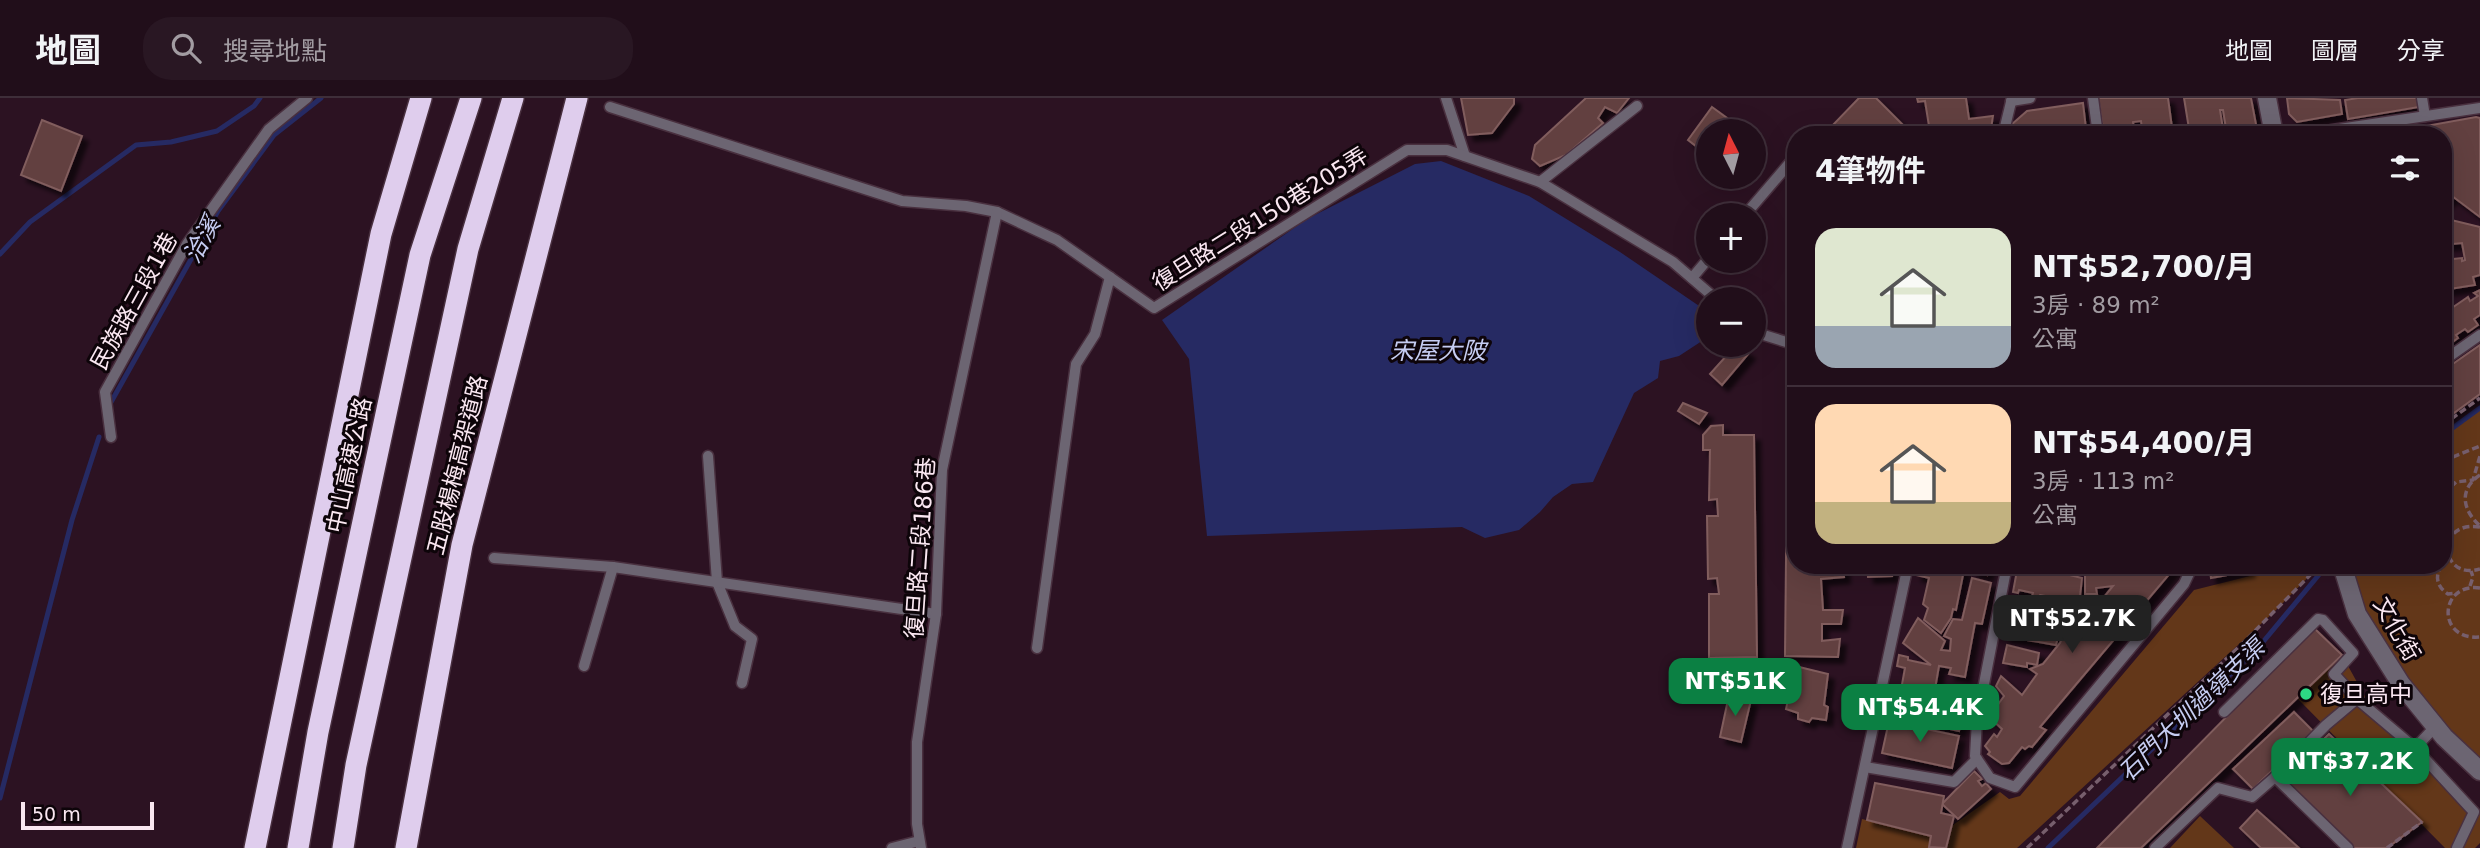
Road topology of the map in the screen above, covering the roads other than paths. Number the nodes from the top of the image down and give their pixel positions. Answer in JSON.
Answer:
{"nodes":[{"id":1,"x":307,"y":98,"type":"edge"},
{"id":2,"x":421,"y":98,"type":"edge"},
{"id":3,"x":471,"y":98,"type":"edge"},
{"id":4,"x":513,"y":98,"type":"edge"},
{"id":5,"x":578,"y":98,"type":"edge"},
{"id":6,"x":1446,"y":98,"type":"edge"},
{"id":7,"x":2030,"y":98,"type":"edge"},
{"id":8,"x":2093,"y":98,"type":"edge"},
{"id":9,"x":2267,"y":98,"type":"edge"},
{"id":10,"x":2422,"y":98,"type":"edge"},
{"id":11,"x":2011,"y":99,"type":"edge"},
{"id":12,"x":1637,"y":106,"type":"dead end"},
{"id":13,"x":610,"y":107,"type":"dead end"},
{"id":14,"x":2480,"y":107,"type":"edge"},
{"id":15,"x":2425,"y":116,"type":"junction"},
{"id":16,"x":2005,"y":126,"type":"edge"},
{"id":17,"x":2097,"y":126,"type":"edge"},
{"id":18,"x":2272,"y":126,"type":"edge"},
{"id":19,"x":2359,"y":126,"type":"edge"},
{"id":20,"x":1465,"y":156,"type":"junction"},
{"id":21,"x":1787,"y":166,"type":"edge"},
{"id":22,"x":1540,"y":182,"type":"junction"},
{"id":23,"x":1755,"y":203,"type":"edge"},
{"id":24,"x":997,"y":212,"type":"junction"},
{"id":25,"x":1696,"y":273,"type":"edge"},
{"id":26,"x":1110,"y":277,"type":"junction"},
{"id":27,"x":1692,"y":278,"type":"junction"},
{"id":28,"x":1702,"y":287,"type":"edge"},
{"id":29,"x":2480,"y":335,"type":"edge"},
{"id":30,"x":1766,"y":336,"type":"edge"},
{"id":31,"x":1787,"y":342,"type":"edge"},
{"id":32,"x":2452,"y":355,"type":"edge"},
{"id":33,"x":111,"y":437,"type":"dead end"},
{"id":34,"x":708,"y":456,"type":"dead end"},
{"id":35,"x":494,"y":558,"type":"dead end"},
{"id":36,"x":613,"y":567,"type":"junction"},
{"id":37,"x":1906,"y":574,"type":"edge"},
{"id":38,"x":2005,"y":574,"type":"edge"},
{"id":39,"x":2189,"y":574,"type":"edge"},
{"id":40,"x":2345,"y":574,"type":"edge"},
{"id":41,"x":717,"y":582,"type":"junction"},
{"id":42,"x":936,"y":614,"type":"junction"},
{"id":43,"x":1037,"y":648,"type":"dead end"},
{"id":44,"x":584,"y":666,"type":"dead end"},
{"id":45,"x":742,"y":683,"type":"dead end"},
{"id":46,"x":2357,"y":699,"type":"junction"},
{"id":47,"x":2224,"y":712,"type":"dead end"},
{"id":48,"x":2435,"y":727,"type":"junction"},
{"id":49,"x":2415,"y":748,"type":"junction"},
{"id":50,"x":1977,"y":759,"type":"junction"},
{"id":51,"x":1865,"y":767,"type":"junction"},
{"id":52,"x":2480,"y":771,"type":"edge"},
{"id":53,"x":2275,"y":777,"type":"junction"},
{"id":54,"x":920,"y":845,"type":"edge"},
{"id":55,"x":256,"y":848,"type":"edge"},
{"id":56,"x":298,"y":848,"type":"edge"},
{"id":57,"x":343,"y":848,"type":"edge"},
{"id":58,"x":406,"y":848,"type":"edge"},
{"id":59,"x":892,"y":848,"type":"edge"},
{"id":60,"x":1847,"y":848,"type":"edge"},
{"id":61,"x":2155,"y":848,"type":"edge"},
{"id":62,"x":2348,"y":848,"type":"edge"},
{"id":63,"x":2457,"y":848,"type":"edge"}],
"edges":[{"from":1,"to":33,"type":"lane","name":"民族路三段1巷"},
{"from":2,"to":55,"type":"highway"},
{"from":3,"to":56,"type":"highway","name":"中山高速公路"},
{"from":4,"to":57,"type":"highway"},
{"from":5,"to":58,"type":"highway","name":"五股楊梅高架道路"},
{"from":6,"to":20,"type":"lane"},
{"from":7,"to":11,"type":"lane"},
{"from":8,"to":17,"type":"lane"},
{"from":9,"to":18,"type":"street"},
{"from":10,"to":15,"type":"lane"},
{"from":11,"to":16,"type":"lane"},
{"from":12,"to":22,"type":"lane"},
{"from":13,"to":24,"type":"lane","name":"復旦路二段150巷205弄"},
{"from":14,"to":15,"type":"lane"},
{"from":15,"to":19,"type":"lane"},
{"from":20,"to":22,"type":"lane","name":"復旦路二段150巷205弄"},
{"from":20,"to":26,"type":"lane","name":"復旦路二段150巷205弄"},
{"from":21,"to":23,"type":"lane"},
{"from":22,"to":27,"type":"lane","name":"復旦路二段150巷205弄"},
{"from":24,"to":26,"type":"lane","name":"復旦路二段150巷205弄"},
{"from":24,"to":42,"type":"lane","name":"復旦路二段186巷"},
{"from":25,"to":27,"type":"lane"},
{"from":26,"to":43,"type":"lane"},
{"from":27,"to":28,"type":"lane","name":"復旦路二段150巷205弄"},
{"from":29,"to":32,"type":"lane"},
{"from":30,"to":31,"type":"lane"},
{"from":34,"to":41,"type":"lane"},
{"from":35,"to":36,"type":"lane"},
{"from":36,"to":41,"type":"lane"},
{"from":36,"to":44,"type":"lane"},
{"from":37,"to":51,"type":"lane"},
{"from":38,"to":50,"type":"lane"},
{"from":39,"to":50,"type":"lane"},
{"from":40,"to":48,"type":"street","name":"文化街"},
{"from":41,"to":42,"type":"lane"},
{"from":41,"to":45,"type":"lane"},
{"from":42,"to":54,"type":"lane","name":"復旦路二段186巷"},
{"from":46,"to":47,"type":"lane"},
{"from":46,"to":49,"type":"lane"},
{"from":46,"to":53,"type":"lane"},
{"from":48,"to":49,"type":"lane"},
{"from":48,"to":52,"type":"street","name":"文化街"},
{"from":49,"to":63,"type":"lane"},
{"from":50,"to":51,"type":"lane"},
{"from":51,"to":60,"type":"lane"},
{"from":53,"to":61,"type":"lane"},
{"from":53,"to":62,"type":"lane"},
{"from":54,"to":59,"type":"lane"}]}
